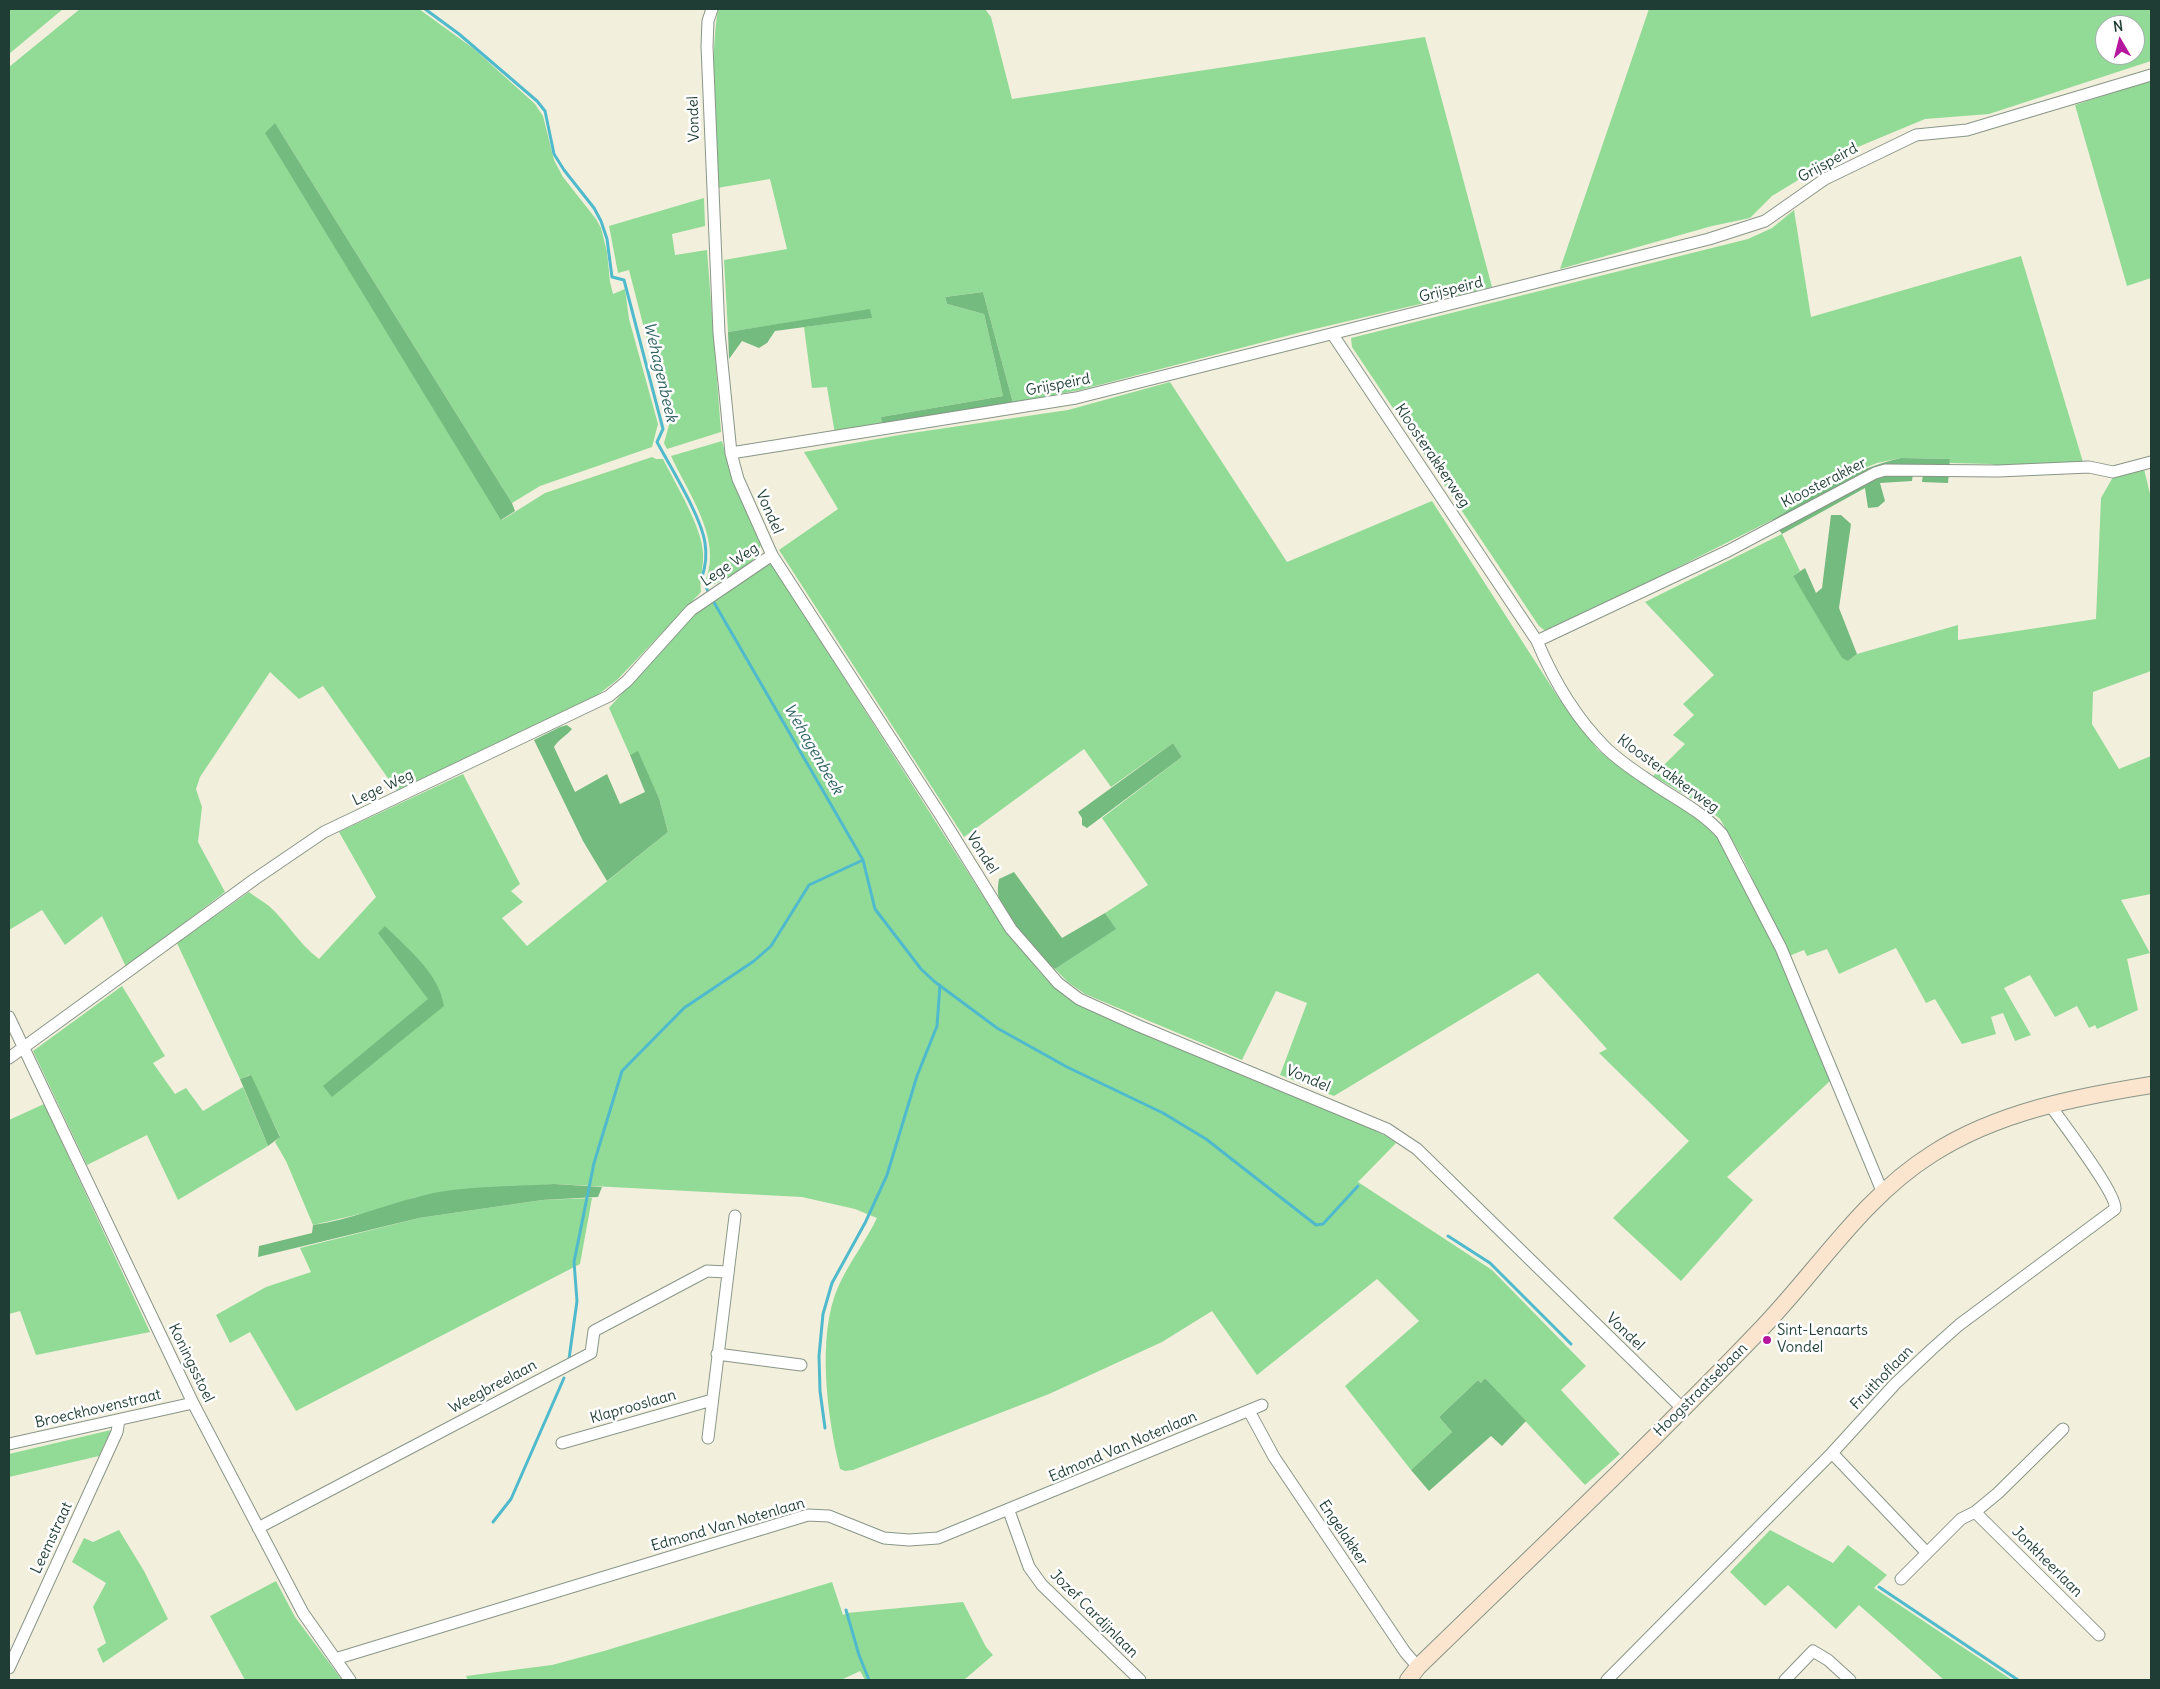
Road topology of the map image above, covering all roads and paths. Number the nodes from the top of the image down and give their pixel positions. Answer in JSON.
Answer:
{"nodes":[{"id":1,"x":712,"y":9,"type":"edge"},
{"id":2,"x":2151,"y":75,"type":"edge"},
{"id":3,"x":1333,"y":335,"type":"junction"},
{"id":4,"x":731,"y":453,"type":"junction"},
{"id":5,"x":2151,"y":462,"type":"edge"},
{"id":6,"x":772,"y":555,"type":"junction"},
{"id":7,"x":1537,"y":641,"type":"junction"},
{"id":8,"x":9,"y":1017,"type":"edge"},
{"id":9,"x":24,"y":1048,"type":"junction"},
{"id":10,"x":9,"y":1058,"type":"edge"},
{"id":11,"x":2151,"y":1085,"type":"edge"},
{"id":12,"x":2050,"y":1105,"type":"junction"},
{"id":13,"x":1882,"y":1191,"type":"junction"},
{"id":14,"x":735,"y":1216,"type":"dead end"},
{"id":15,"x":727,"y":1272,"type":"junction"},
{"id":16,"x":718,"y":1354,"type":"junction"},
{"id":17,"x":800,"y":1365,"type":"dead end"},
{"id":18,"x":712,"y":1400,"type":"junction"},
{"id":19,"x":193,"y":1403,"type":"junction"},
{"id":20,"x":1262,"y":1405,"type":"dead end"},
{"id":21,"x":1683,"y":1409,"type":"junction"},
{"id":22,"x":1249,"y":1410,"type":"junction"},
{"id":23,"x":119,"y":1420,"type":"junction"},
{"id":24,"x":2063,"y":1428,"type":"dead end"},
{"id":25,"x":708,"y":1438,"type":"dead end"},
{"id":26,"x":562,"y":1443,"type":"dead end"},
{"id":27,"x":9,"y":1444,"type":"edge"},
{"id":28,"x":1832,"y":1453,"type":"junction"},
{"id":29,"x":1009,"y":1511,"type":"junction"},
{"id":30,"x":1974,"y":1512,"type":"junction"},
{"id":31,"x":258,"y":1528,"type":"junction"},
{"id":32,"x":1928,"y":1553,"type":"junction"},
{"id":33,"x":1901,"y":1579,"type":"dead end"},
{"id":34,"x":2099,"y":1635,"type":"dead end"},
{"id":35,"x":335,"y":1659,"type":"junction"},
{"id":36,"x":1418,"y":1667,"type":"junction"},
{"id":37,"x":9,"y":1668,"type":"edge"},
{"id":38,"x":350,"y":1680,"type":"edge"},
{"id":39,"x":1140,"y":1680,"type":"edge"},
{"id":40,"x":1408,"y":1680,"type":"edge"},
{"id":41,"x":1606,"y":1680,"type":"edge"},
{"id":42,"x":1786,"y":1680,"type":"edge"},
{"id":43,"x":1850,"y":1680,"type":"edge"}],
"edges":[{"from":1,"to":4,"type":"street","name":"Vondel"},
{"from":2,"to":3,"type":"street","name":"Grijspeird"},
{"from":3,"to":4,"type":"street","name":"Grijspeird"},
{"from":3,"to":7,"type":"street","name":"Kloosterakkerweg"},
{"from":4,"to":6,"type":"street","name":"Vondel"},
{"from":5,"to":7,"type":"street","name":"Kloosterakker"},
{"from":6,"to":9,"type":"street","name":"Lege Weg"},
{"from":6,"to":21,"type":"street","name":"Vondel"},
{"from":7,"to":13,"type":"street","name":"Kloosterakkerweg"},
{"from":8,"to":9,"type":"street","name":"Koningsstoel"},
{"from":9,"to":10,"type":"street","name":"Lege Weg"},
{"from":9,"to":19,"type":"street","name":"Koningsstoel"},
{"from":11,"to":12,"type":"main road","name":"Hoogstraatsebaan"},
{"from":12,"to":13,"type":"main road","name":"Hoogstraatsebaan"},
{"from":12,"to":28,"type":"street","name":"Fruithoflaan"},
{"from":13,"to":21,"type":"main road","name":"Hoogstraatsebaan"},
{"from":14,"to":15,"type":"street"},
{"from":15,"to":16,"type":"street"},
{"from":15,"to":31,"type":"street","name":"Weegbreelaan"},
{"from":16,"to":17,"type":"street"},
{"from":16,"to":18,"type":"street"},
{"from":18,"to":25,"type":"street"},
{"from":18,"to":26,"type":"street","name":"Klaprooslaan"},
{"from":19,"to":23,"type":"street","name":"Broeckhovenstraat"},
{"from":19,"to":31,"type":"street","name":"Koningsstoel"},
{"from":20,"to":22,"type":"street","name":"Edmond Van Notenlaan"},
{"from":21,"to":36,"type":"main road","name":"Hoogstraatsebaan"},
{"from":22,"to":29,"type":"street","name":"Edmond Van Notenlaan"},
{"from":22,"to":36,"type":"street","name":"Engelakker"},
{"from":23,"to":27,"type":"street","name":"Broeckhovenstraat"},
{"from":23,"to":37,"type":"street","name":"Leemstraat"},
{"from":24,"to":30,"type":"street"},
{"from":28,"to":32,"type":"street"},
{"from":28,"to":41,"type":"street","name":"Fruithoflaan"},
{"from":29,"to":35,"type":"street","name":"Edmond Van Notenlaan"},
{"from":29,"to":39,"type":"street","name":"Jozef Cardijnlaan"},
{"from":30,"to":32,"type":"street"},
{"from":30,"to":34,"type":"street","name":"Jonkheerlaan"},
{"from":31,"to":35,"type":"street","name":"Koningsstoel"},
{"from":32,"to":33,"type":"street"},
{"from":35,"to":38,"type":"street","name":"Koningsstoel"},
{"from":36,"to":40,"type":"main road","name":"Hoogstraatsebaan"},
{"from":42,"to":43,"type":"street"}]}
